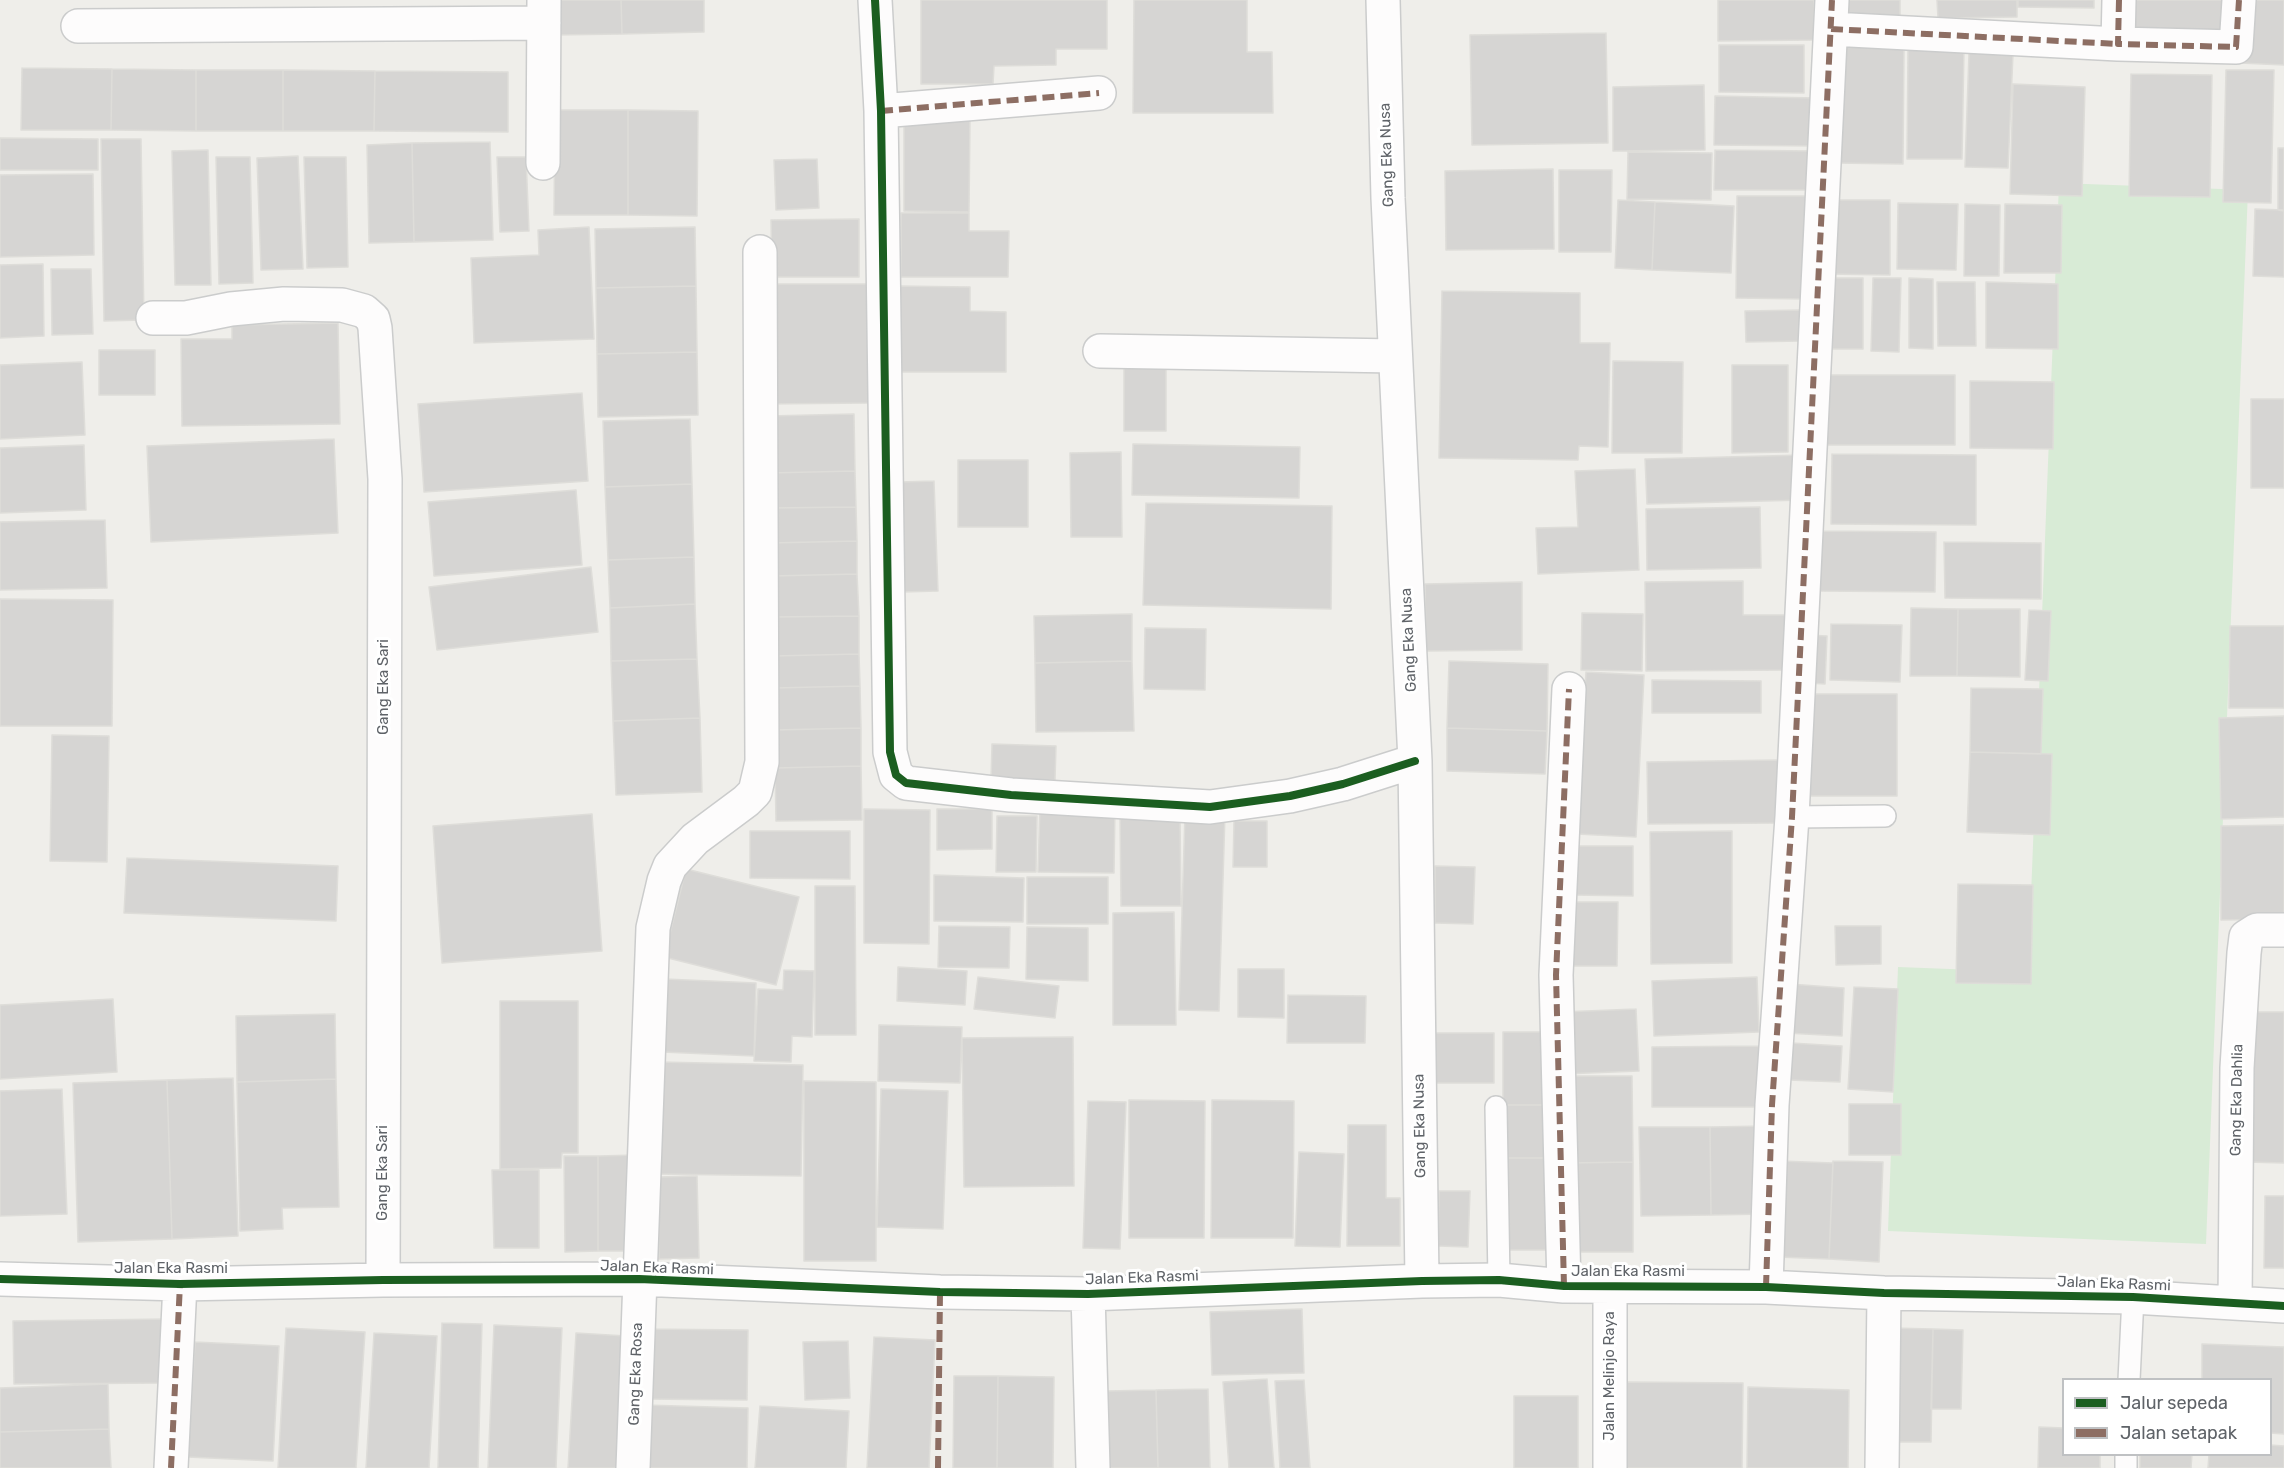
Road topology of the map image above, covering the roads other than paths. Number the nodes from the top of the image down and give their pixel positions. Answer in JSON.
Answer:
{"nodes":[{"id":1,"x":875,"y":0,"type":"edge"},
{"id":2,"x":1383,"y":0,"type":"edge"},
{"id":3,"x":2119,"y":0,"type":"edge"},
{"id":4,"x":2239,"y":0,"type":"edge"},
{"id":5,"x":544,"y":12,"type":"edge"},
{"id":6,"x":1832,"y":14,"type":"edge"},
{"id":7,"x":78,"y":26,"type":"dead end"},
{"id":8,"x":2118,"y":44,"type":"junction"},
{"id":9,"x":1098,"y":93,"type":"dead end"},
{"id":10,"x":881,"y":111,"type":"junction"},
{"id":11,"x":543,"y":163,"type":"dead end"},
{"id":12,"x":759,"y":252,"type":"dead end"},
{"id":13,"x":153,"y":318,"type":"dead end"},
{"id":14,"x":1100,"y":351,"type":"dead end"},
{"id":15,"x":1395,"y":356,"type":"junction"},
{"id":16,"x":1569,"y":689,"type":"dead end"},
{"id":17,"x":1415,"y":761,"type":"junction"},
{"id":18,"x":1885,"y":816,"type":"dead end"},
{"id":19,"x":1792,"y":817,"type":"junction"},
{"id":20,"x":2284,"y":930,"type":"edge"},
{"id":21,"x":1496,"y":1107,"type":"dead end"},
{"id":22,"x":0,"y":1279,"type":"edge"},
{"id":23,"x":639,"y":1279,"type":"junction"},
{"id":24,"x":383,"y":1280,"type":"junction"},
{"id":25,"x":1499,"y":1280,"type":"junction"},
{"id":26,"x":1422,"y":1281,"type":"junction"},
{"id":27,"x":180,"y":1284,"type":"junction"},
{"id":28,"x":1610,"y":1285,"type":"junction"},
{"id":29,"x":1564,"y":1286,"type":"junction"},
{"id":30,"x":1766,"y":1287,"type":"junction"},
{"id":31,"x":1884,"y":1293,"type":"junction"},
{"id":32,"x":1088,"y":1294,"type":"junction"},
{"id":33,"x":2133,"y":1297,"type":"junction"},
{"id":34,"x":2235,"y":1303,"type":"junction"},
{"id":35,"x":2284,"y":1306,"type":"edge"},
{"id":36,"x":2130,"y":1378,"type":"edge"},
{"id":37,"x":171,"y":1468,"type":"edge"},
{"id":38,"x":633,"y":1468,"type":"edge"},
{"id":39,"x":1093,"y":1468,"type":"edge"},
{"id":40,"x":1610,"y":1468,"type":"edge"},
{"id":41,"x":1882,"y":1468,"type":"edge"}],
"edges":[{"from":1,"to":10,"type":"street"},
{"from":2,"to":15,"type":"street","name":"Gang Eka Nusa"},
{"from":3,"to":8,"type":"street"},
{"from":4,"to":8,"type":"street"},
{"from":5,"to":7,"type":"street"},
{"from":5,"to":11,"type":"street"},
{"from":6,"to":8,"type":"street"},
{"from":6,"to":19,"type":"street"},
{"from":9,"to":10,"type":"street"},
{"from":10,"to":17,"type":"street"},
{"from":12,"to":23,"type":"street","name":"Gang Eka Rosa"},
{"from":13,"to":24,"type":"street","name":"Gang Eka Sari"},
{"from":14,"to":15,"type":"street"},
{"from":15,"to":17,"type":"street","name":"Gang Eka Nusa"},
{"from":16,"to":29,"type":"street"},
{"from":17,"to":26,"type":"street","name":"Gang Eka Nusa"},
{"from":18,"to":19,"type":"lane"},
{"from":19,"to":30,"type":"street"},
{"from":20,"to":34,"type":"street","name":"Gang Eka Dahlia"},
{"from":21,"to":25,"type":"lane"},
{"from":22,"to":27,"type":"street","name":"Jalan Eka Rasmi"},
{"from":23,"to":24,"type":"street","name":"Jalan Eka Rasmi"},
{"from":23,"to":32,"type":"street","name":"Jalan Eka Rasmi"},
{"from":23,"to":38,"type":"street","name":"Gang Eka Rosa"},
{"from":24,"to":27,"type":"street","name":"Jalan Eka Rasmi"},
{"from":25,"to":26,"type":"street","name":"Jalan Eka Rasmi"},
{"from":25,"to":29,"type":"street","name":"Jalan Eka Rasmi"},
{"from":26,"to":32,"type":"street","name":"Jalan Eka Rasmi"},
{"from":27,"to":37,"type":"street"},
{"from":28,"to":29,"type":"street","name":"Jalan Eka Rasmi"},
{"from":28,"to":30,"type":"street","name":"Jalan Eka Rasmi"},
{"from":28,"to":40,"type":"street","name":"Jalan Melinjo Raya"},
{"from":30,"to":31,"type":"street","name":"Jalan Eka Rasmi"},
{"from":31,"to":33,"type":"street","name":"Jalan Eka Rasmi"},
{"from":31,"to":41,"type":"street"},
{"from":32,"to":39,"type":"street"},
{"from":33,"to":34,"type":"street","name":"Jalan Eka Rasmi"},
{"from":33,"to":36,"type":"lane"},
{"from":34,"to":35,"type":"street","name":"Jalan Eka Rasmi"}]}
